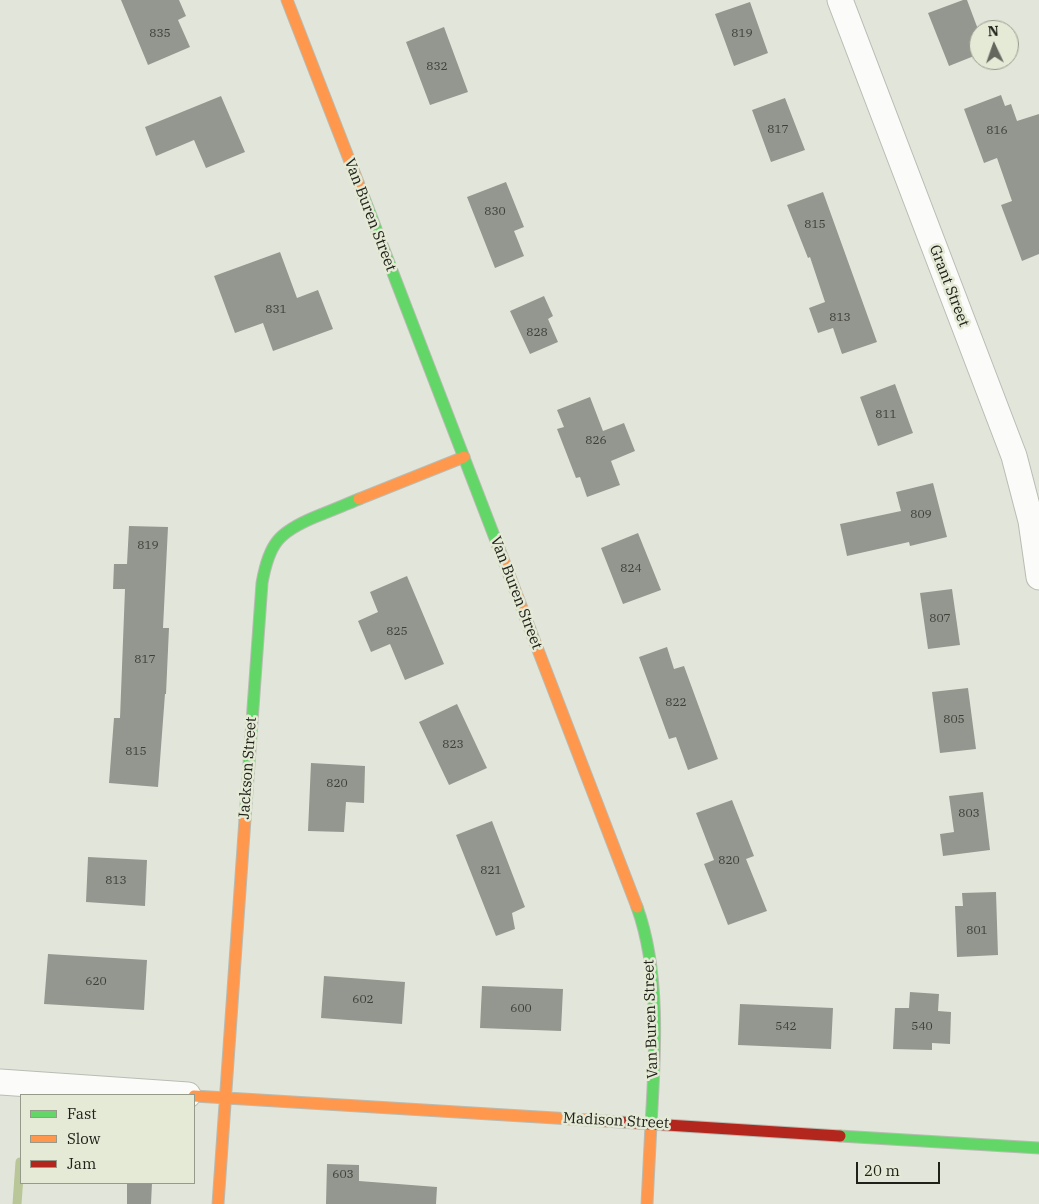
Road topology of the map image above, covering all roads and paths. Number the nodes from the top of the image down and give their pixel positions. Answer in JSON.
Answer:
{"nodes":[{"id":1,"x":287,"y":0,"type":"edge"},
{"id":2,"x":840,"y":0,"type":"edge"},
{"id":3,"x":464,"y":457,"type":"junction"},
{"id":4,"x":1039,"y":577,"type":"edge"},
{"id":5,"x":0,"y":1082,"type":"edge"},
{"id":6,"x":174,"y":1094,"type":"edge"},
{"id":7,"x":195,"y":1096,"type":"edge"},
{"id":8,"x":224,"y":1098,"type":"junction"},
{"id":9,"x":651,"y":1123,"type":"junction"},
{"id":10,"x":1039,"y":1148,"type":"edge"},
{"id":11,"x":218,"y":1204,"type":"edge"},
{"id":12,"x":647,"y":1204,"type":"edge"}],
"edges":[{"from":1,"to":3,"type":"street","name":"Van Buren Street"},
{"from":2,"to":4,"type":"street","name":"Grant Street"},
{"from":3,"to":8,"type":"street","name":"Jackson Street"},
{"from":3,"to":9,"type":"street","name":"Van Buren Street"},
{"from":5,"to":6,"type":"street"},
{"from":7,"to":8,"type":"street","name":"Madison Street"},
{"from":8,"to":9,"type":"street","name":"Madison Street"},
{"from":8,"to":11,"type":"street","name":"Jackson Street"},
{"from":9,"to":10,"type":"street","name":"Madison Street"},
{"from":9,"to":12,"type":"street","name":"Van Buren Street"}]}
